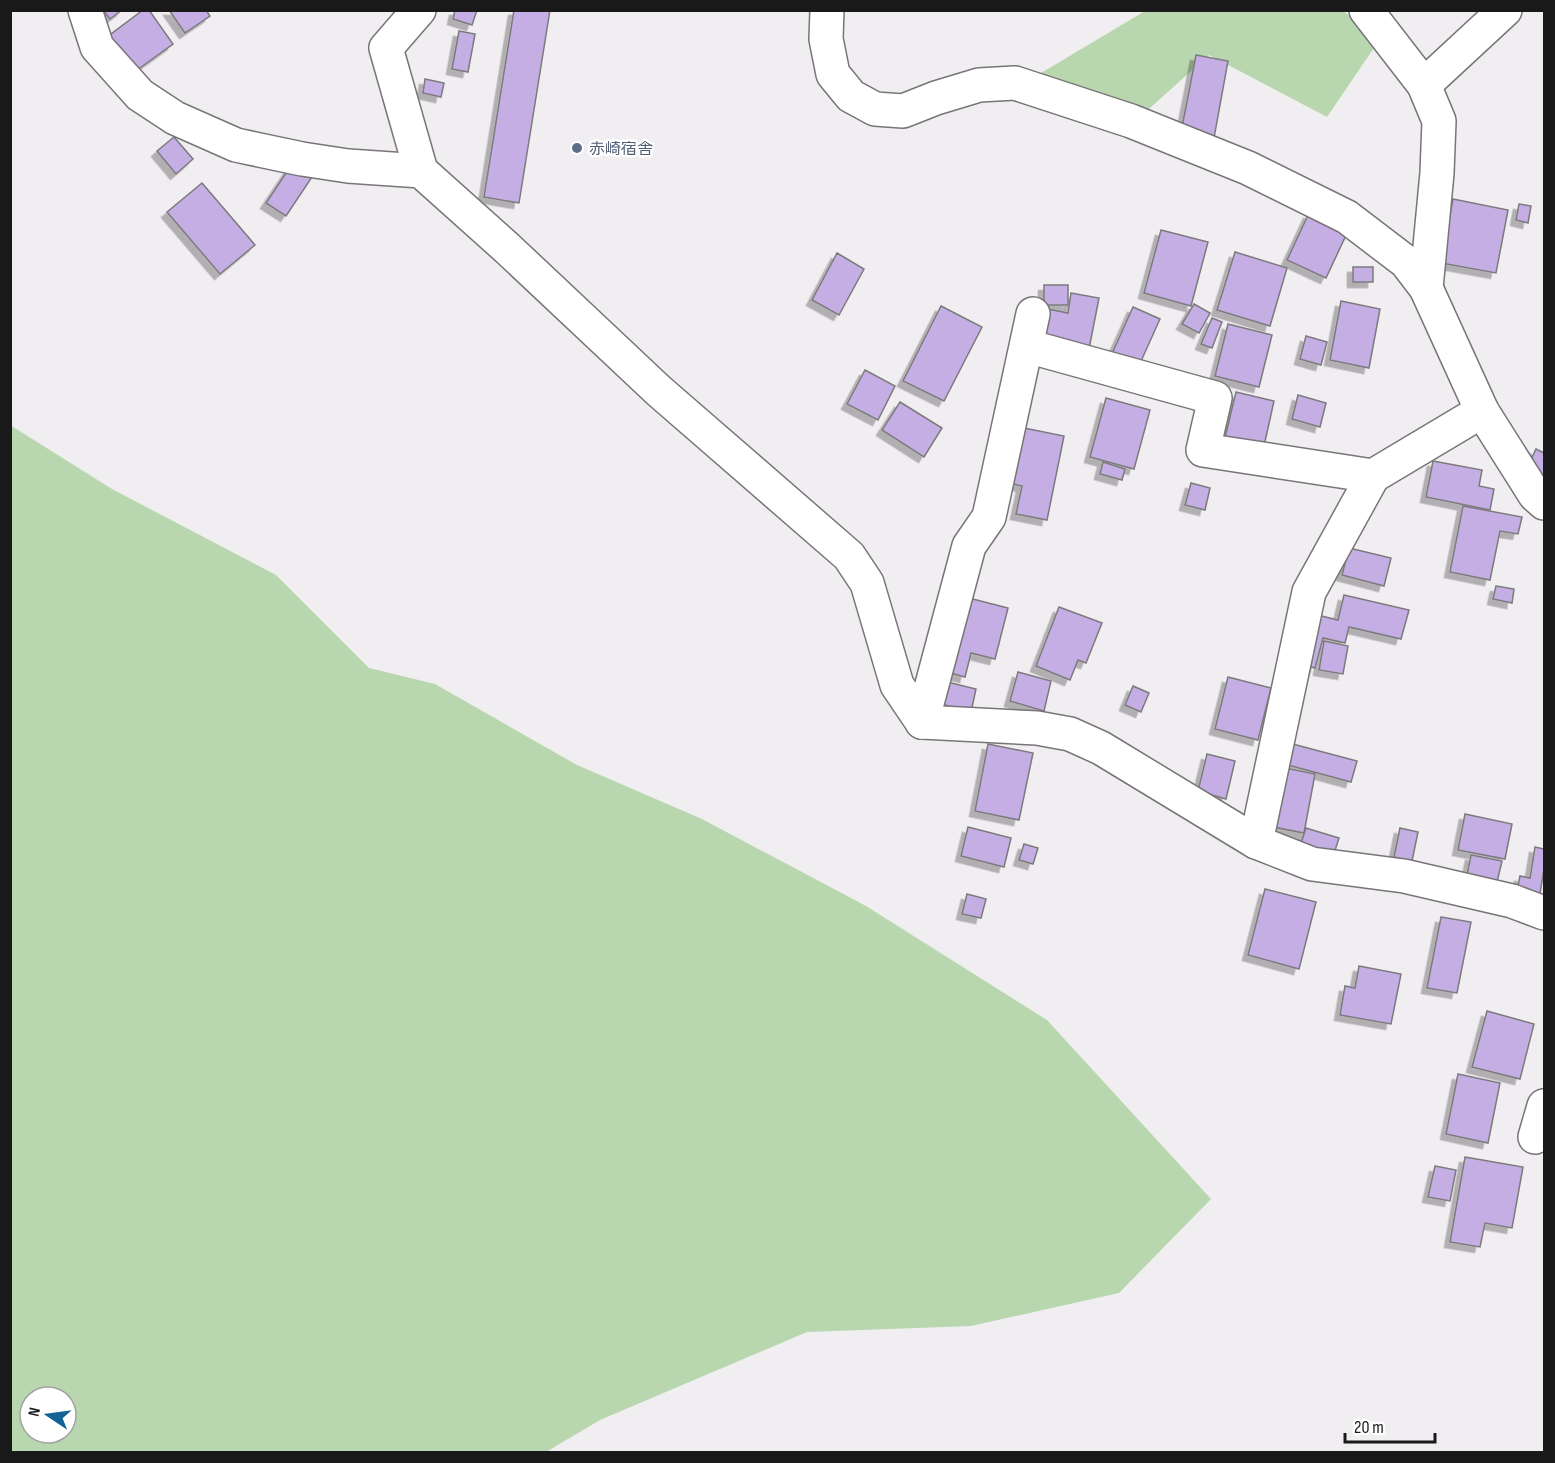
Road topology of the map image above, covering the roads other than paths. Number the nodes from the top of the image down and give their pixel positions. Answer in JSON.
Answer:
{"nodes":[{"id":1,"x":85,"y":10,"type":"edge"},
{"id":2,"x":419,"y":10,"type":"edge"},
{"id":3,"x":827,"y":10,"type":"edge"},
{"id":4,"x":1366,"y":10,"type":"edge"},
{"id":5,"x":1505,"y":10,"type":"edge"},
{"id":6,"x":1424,"y":85,"type":"junction"},
{"id":7,"x":421,"y":171,"type":"junction"},
{"id":8,"x":1426,"y":288,"type":"junction"},
{"id":9,"x":1033,"y":314,"type":"dead end"},
{"id":10,"x":1027,"y":346,"type":"junction"},
{"id":11,"x":1482,"y":411,"type":"junction"},
{"id":12,"x":1373,"y":476,"type":"junction"},
{"id":13,"x":1545,"y":503,"type":"edge"},
{"id":14,"x":922,"y":722,"type":"junction"},
{"id":15,"x":1256,"y":842,"type":"junction"},
{"id":16,"x":1545,"y":913,"type":"edge"},
{"id":17,"x":1545,"y":1106,"type":"edge"},
{"id":18,"x":1535,"y":1137,"type":"dead end"}],
"edges":[{"from":1,"to":7,"type":"street"},
{"from":2,"to":7,"type":"street"},
{"from":3,"to":8,"type":"street"},
{"from":4,"to":6,"type":"street"},
{"from":5,"to":6,"type":"street"},
{"from":6,"to":8,"type":"street"},
{"from":7,"to":14,"type":"street"},
{"from":8,"to":11,"type":"street"},
{"from":9,"to":10,"type":"street"},
{"from":10,"to":12,"type":"street"},
{"from":10,"to":14,"type":"street"},
{"from":11,"to":12,"type":"street"},
{"from":11,"to":13,"type":"street"},
{"from":12,"to":15,"type":"street"},
{"from":14,"to":15,"type":"street"},
{"from":15,"to":16,"type":"street"},
{"from":17,"to":18,"type":"street"}]}
